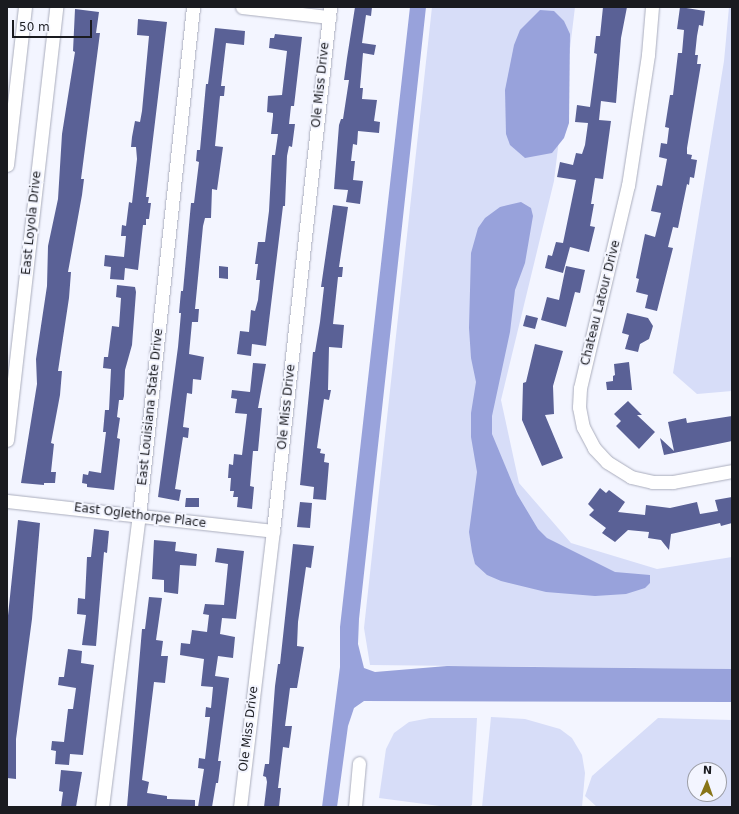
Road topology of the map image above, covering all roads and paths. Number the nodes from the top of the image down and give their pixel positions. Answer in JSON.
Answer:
{"nodes":[{"id":1,"x":25,"y":7,"type":"edge"},
{"id":2,"x":56,"y":7,"type":"edge"},
{"id":3,"x":193,"y":7,"type":"edge"},
{"id":4,"x":242,"y":7,"type":"edge"},
{"id":5,"x":652,"y":7,"type":"edge"},
{"id":6,"x":329,"y":12,"type":"edge"},
{"id":7,"x":7,"y":165,"type":"edge"},
{"id":8,"x":7,"y":440,"type":"edge"},
{"id":9,"x":732,"y":471,"type":"edge"},
{"id":10,"x":7,"y":501,"type":"edge"},
{"id":11,"x":139,"y":516,"type":"junction"},
{"id":12,"x":273,"y":531,"type":"junction"},
{"id":13,"x":359,"y":763,"type":"dead end"},
{"id":14,"x":102,"y":807,"type":"edge"},
{"id":15,"x":240,"y":807,"type":"edge"},
{"id":16,"x":355,"y":807,"type":"edge"}],
"edges":[{"from":1,"to":7,"type":"street"},
{"from":2,"to":8,"type":"street","name":"East Loyola Drive"},
{"from":3,"to":11,"type":"street","name":"East Louisiana State Drive"},
{"from":4,"to":6,"type":"street"},
{"from":5,"to":9,"type":"street","name":"Chateau Latour Drive"},
{"from":6,"to":12,"type":"street","name":"Ole Miss Drive"},
{"from":10,"to":11,"type":"street","name":"East Oglethorpe Place"},
{"from":11,"to":12,"type":"street","name":"East Oglethorpe Place"},
{"from":11,"to":14,"type":"street","name":"East Louisiana State Drive"},
{"from":12,"to":15,"type":"street","name":"Ole Miss Drive"},
{"from":13,"to":16,"type":"street"}]}
